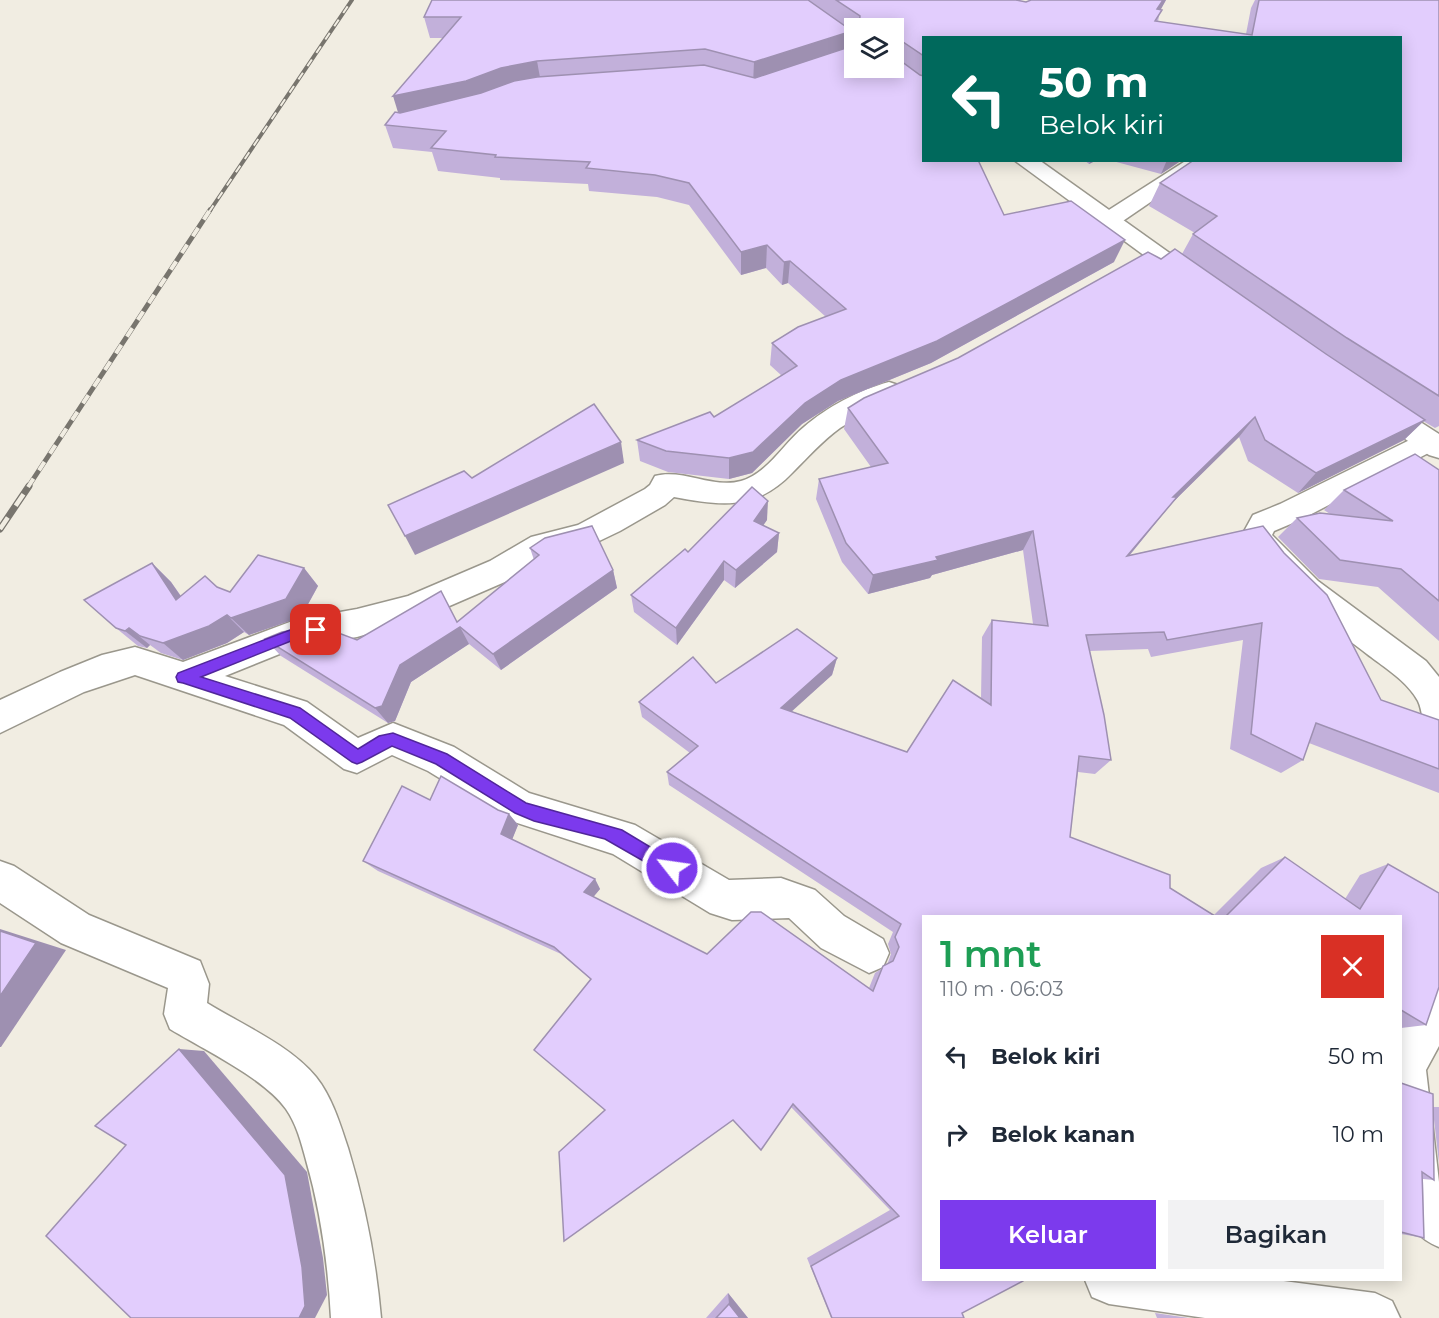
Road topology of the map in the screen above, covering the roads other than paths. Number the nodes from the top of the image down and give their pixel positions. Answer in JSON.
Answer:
{"nodes":[{"id":1,"x":789,"y":0,"type":"edge"},
{"id":2,"x":844,"y":38,"type":"edge"},
{"id":3,"x":1027,"y":162,"type":"edge"},
{"id":4,"x":1199,"y":162,"type":"edge"},
{"id":5,"x":1109,"y":220,"type":"junction"},
{"id":6,"x":1153,"y":253,"type":"junction"},
{"id":7,"x":1124,"y":269,"type":"edge"},
{"id":8,"x":1221,"y":300,"type":"edge"},
{"id":9,"x":913,"y":382,"type":"edge"},
{"id":10,"x":1357,"y":393,"type":"edge"},
{"id":11,"x":1434,"y":444,"type":"edge"},
{"id":12,"x":183,"y":677,"type":"junction"},
{"id":13,"x":0,"y":717,"type":"edge"},
{"id":14,"x":1439,"y":725,"type":"edge"},
{"id":15,"x":0,"y":880,"type":"edge"},
{"id":16,"x":869,"y":953,"type":"dead end"},
{"id":17,"x":1439,"y":1010,"type":"edge"},
{"id":18,"x":1439,"y":1224,"type":"edge"},
{"id":19,"x":1116,"y":1281,"type":"edge"},
{"id":20,"x":356,"y":1318,"type":"edge"},
{"id":21,"x":1376,"y":1318,"type":"edge"}],
"edges":[{"from":1,"to":2,"type":"street"},
{"from":3,"to":5,"type":"street"},
{"from":4,"to":5,"type":"street"},
{"from":5,"to":6,"type":"street"},
{"from":6,"to":7,"type":"street"},
{"from":6,"to":8,"type":"street"},
{"from":9,"to":12,"type":"street"},
{"from":10,"to":11,"type":"street"},
{"from":11,"to":14,"type":"street"},
{"from":12,"to":13,"type":"street"},
{"from":12,"to":16,"type":"street"},
{"from":15,"to":20,"type":"street"},
{"from":17,"to":18,"type":"street"},
{"from":19,"to":21,"type":"street"}]}
